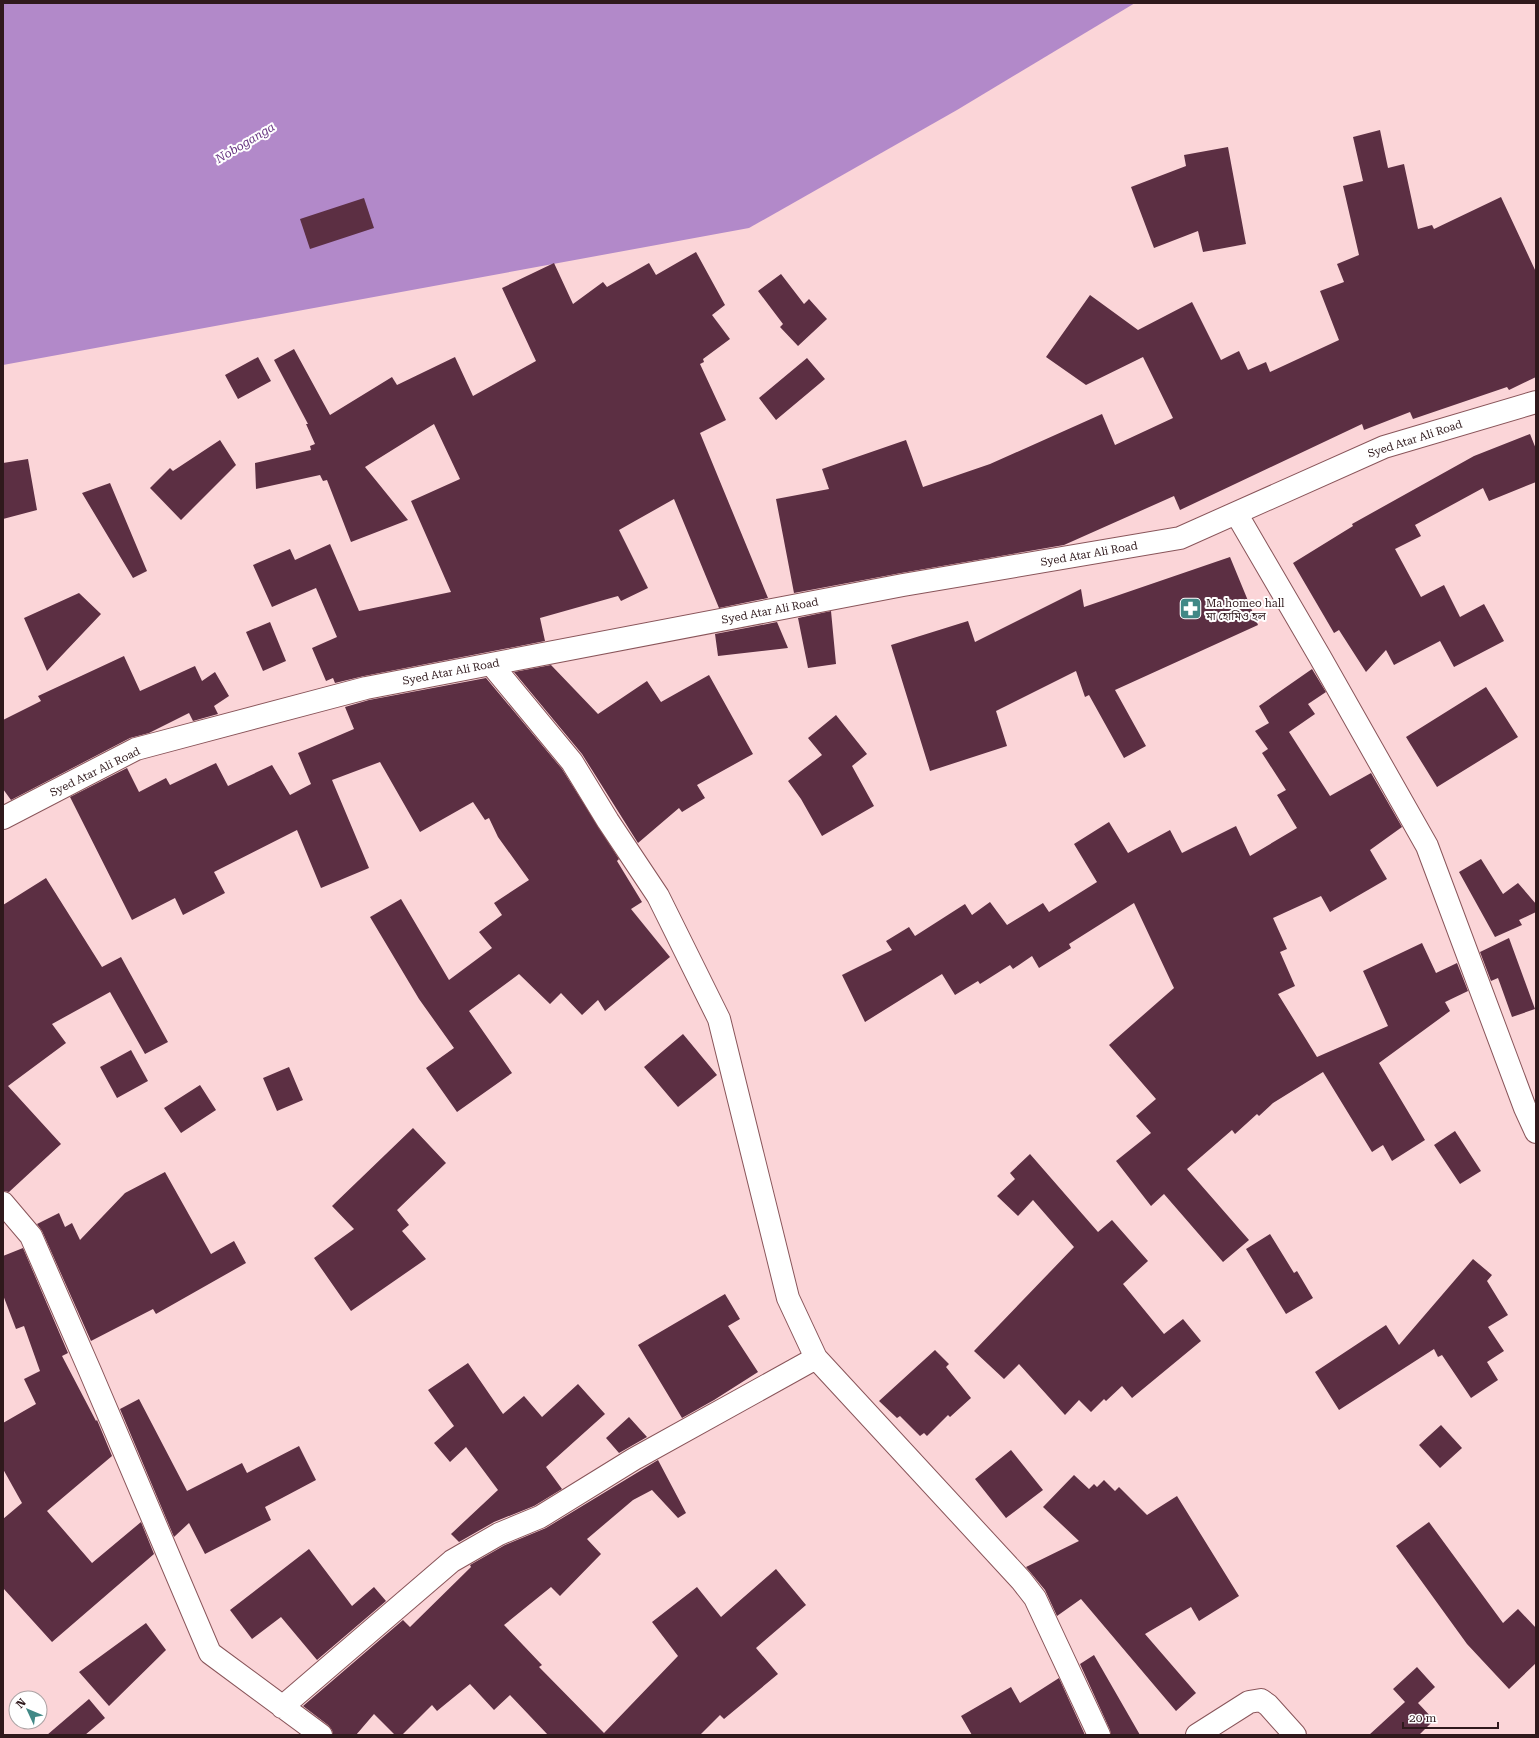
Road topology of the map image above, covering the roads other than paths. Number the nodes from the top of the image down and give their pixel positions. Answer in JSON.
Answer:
{"nodes":[{"id":1,"x":1536,"y":402,"type":"edge"},
{"id":2,"x":1236,"y":513,"type":"junction"},
{"id":3,"x":491,"y":664,"type":"junction"},
{"id":4,"x":3,"y":818,"type":"edge"},
{"id":5,"x":1536,"y":1132,"type":"edge"},
{"id":6,"x":3,"y":1203,"type":"edge"},
{"id":7,"x":816,"y":1358,"type":"junction"},
{"id":8,"x":282,"y":1707,"type":"junction"},
{"id":9,"x":321,"y":1735,"type":"edge"},
{"id":10,"x":1099,"y":1735,"type":"edge"},
{"id":11,"x":1197,"y":1735,"type":"edge"},
{"id":12,"x":1295,"y":1735,"type":"edge"}],
"edges":[{"from":1,"to":2,"type":"street","name":"Syed Atar Ali Road"},
{"from":2,"to":3,"type":"street","name":"Syed Atar Ali Road"},
{"from":2,"to":5,"type":"street"},
{"from":3,"to":4,"type":"street","name":"Syed Atar Ali Road"},
{"from":3,"to":7,"type":"street"},
{"from":6,"to":8,"type":"street"},
{"from":7,"to":8,"type":"street"},
{"from":7,"to":10,"type":"street"},
{"from":8,"to":9,"type":"street"},
{"from":11,"to":12,"type":"street"}]}
